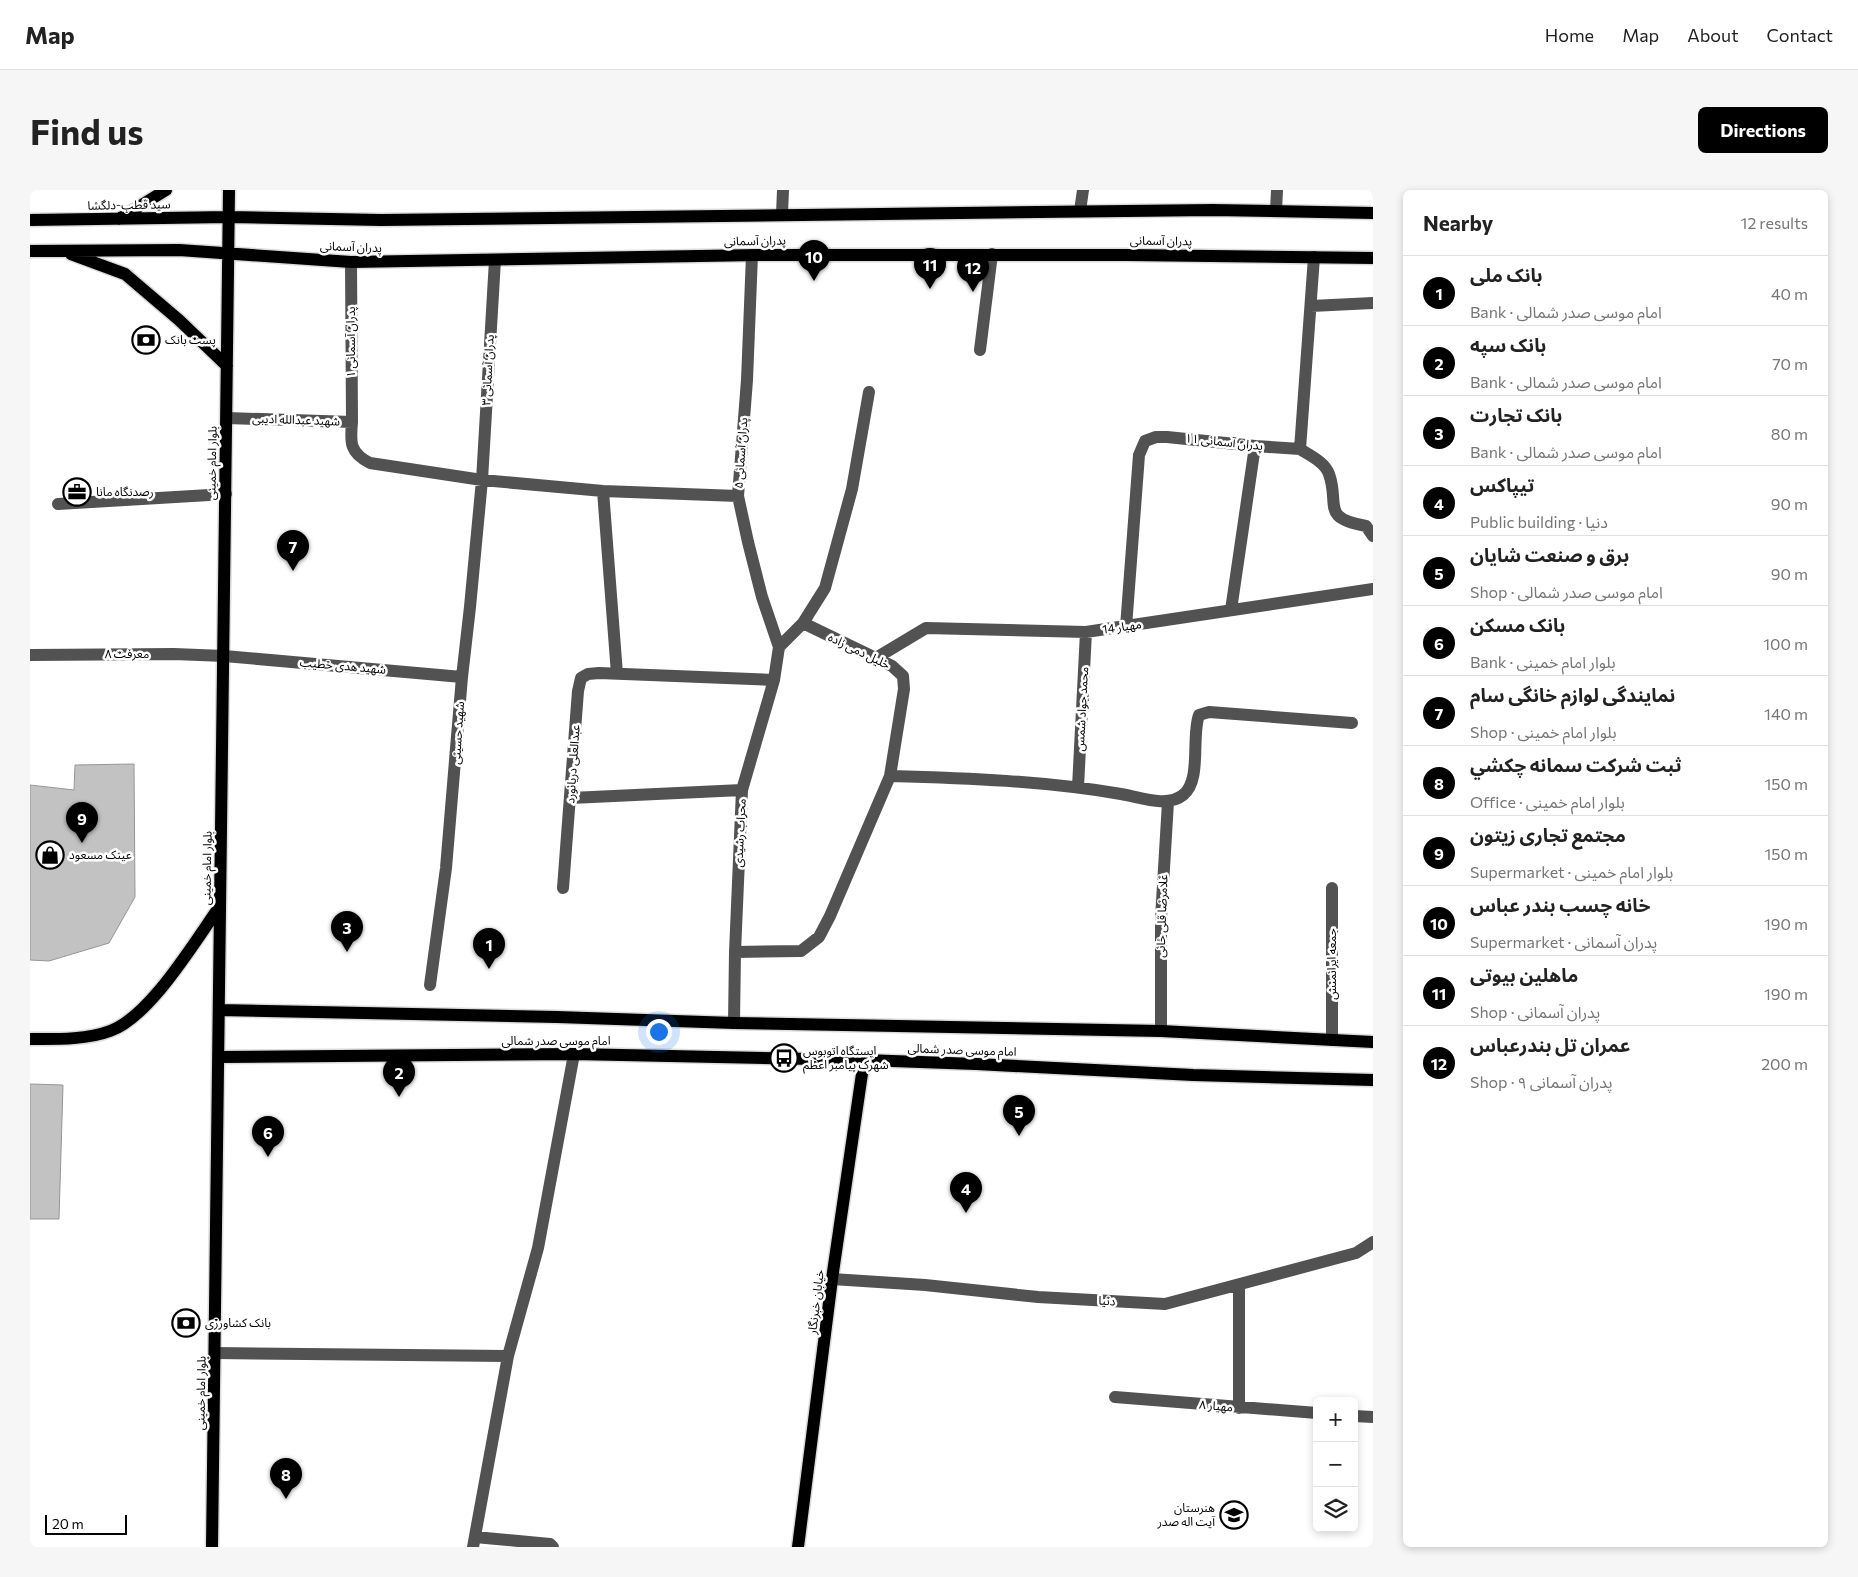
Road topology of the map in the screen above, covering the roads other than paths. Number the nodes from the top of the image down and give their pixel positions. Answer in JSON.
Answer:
{"nodes":[{"id":1,"x":166,"y":190,"type":"edge"},
{"id":2,"x":229,"y":190,"type":"edge"},
{"id":3,"x":783,"y":190,"type":"edge"},
{"id":4,"x":1083,"y":190,"type":"edge"},
{"id":5,"x":1277,"y":190,"type":"edge"},
{"id":6,"x":1080,"y":211,"type":"junction"},
{"id":7,"x":1276,"y":211,"type":"junction"},
{"id":8,"x":1373,"y":212,"type":"edge"},
{"id":9,"x":782,"y":214,"type":"junction"},
{"id":10,"x":229,"y":217,"type":"junction"},
{"id":11,"x":30,"y":220,"type":"edge"},
{"id":12,"x":118,"y":220,"type":"junction"},
{"id":13,"x":30,"y":251,"type":"edge"},
{"id":14,"x":64,"y":252,"type":"junction"},
{"id":15,"x":228,"y":254,"type":"junction"},
{"id":16,"x":992,"y":254,"type":"junction"},
{"id":17,"x":752,"y":255,"type":"junction"},
{"id":18,"x":1314,"y":257,"type":"junction"},
{"id":19,"x":1373,"y":258,"type":"edge"},
{"id":20,"x":495,"y":260,"type":"junction"},
{"id":21,"x":351,"y":262,"type":"junction"},
{"id":22,"x":1373,"y":303,"type":"edge"},
{"id":23,"x":1311,"y":306,"type":"junction"},
{"id":24,"x":980,"y":350,"type":"dead end"},
{"id":25,"x":227,"y":366,"type":"junction"},
{"id":26,"x":869,"y":392,"type":"dead end"},
{"id":27,"x":227,"y":418,"type":"junction"},
{"id":28,"x":352,"y":422,"type":"junction"},
{"id":29,"x":1255,"y":446,"type":"junction"},
{"id":30,"x":1300,"y":449,"type":"junction"},
{"id":31,"x":482,"y":480,"type":"junction"},
{"id":32,"x":603,"y":491,"type":"junction"},
{"id":33,"x":226,"y":494,"type":"junction"},
{"id":34,"x":738,"y":496,"type":"junction"},
{"id":35,"x":58,"y":504,"type":"dead end"},
{"id":36,"x":1373,"y":536,"type":"edge"},
{"id":37,"x":1373,"y":589,"type":"edge"},
{"id":38,"x":1231,"y":610,"type":"junction"},
{"id":39,"x":803,"y":624,"type":"junction"},
{"id":40,"x":1126,"y":627,"type":"junction"},
{"id":41,"x":1086,"y":632,"type":"junction"},
{"id":42,"x":779,"y":647,"type":"junction"},
{"id":43,"x":30,"y":654,"type":"edge"},
{"id":44,"x":224,"y":656,"type":"junction"},
{"id":45,"x":876,"y":658,"type":"junction"},
{"id":46,"x":617,"y":674,"type":"junction"},
{"id":47,"x":462,"y":677,"type":"junction"},
{"id":48,"x":774,"y":680,"type":"junction"},
{"id":49,"x":1352,"y":723,"type":"dead end"},
{"id":50,"x":890,"y":776,"type":"junction"},
{"id":51,"x":1078,"y":787,"type":"junction"},
{"id":52,"x":742,"y":790,"type":"junction"},
{"id":53,"x":571,"y":798,"type":"junction"},
{"id":54,"x":1168,"y":802,"type":"junction"},
{"id":55,"x":563,"y":888,"type":"dead end"},
{"id":56,"x":1332,"y":888,"type":"dead end"},
{"id":57,"x":220,"y":906,"type":"junction"},
{"id":58,"x":735,"y":952,"type":"junction"},
{"id":59,"x":430,"y":985,"type":"dead end"},
{"id":60,"x":219,"y":1010,"type":"junction"},
{"id":61,"x":734,"y":1023,"type":"junction"},
{"id":62,"x":1161,"y":1031,"type":"junction"},
{"id":63,"x":30,"y":1038,"type":"edge"},
{"id":64,"x":1332,"y":1040,"type":"junction"},
{"id":65,"x":1373,"y":1042,"type":"edge"},
{"id":66,"x":574,"y":1054,"type":"junction"},
{"id":67,"x":219,"y":1058,"type":"junction"},
{"id":68,"x":864,"y":1060,"type":"junction"},
{"id":69,"x":1373,"y":1080,"type":"edge"},
{"id":70,"x":1373,"y":1242,"type":"edge"},
{"id":71,"x":832,"y":1280,"type":"junction"},
{"id":72,"x":1239,"y":1285,"type":"junction"},
{"id":73,"x":215,"y":1353,"type":"junction"},
{"id":74,"x":508,"y":1356,"type":"junction"},
{"id":75,"x":1115,"y":1398,"type":"dead end"},
{"id":76,"x":1239,"y":1408,"type":"junction"},
{"id":77,"x":1313,"y":1413,"type":"edge"},
{"id":78,"x":1358,"y":1416,"type":"edge"},
{"id":79,"x":1373,"y":1417,"type":"edge"},
{"id":80,"x":474,"y":1542,"type":"edge"},
{"id":81,"x":212,"y":1547,"type":"edge"},
{"id":82,"x":553,"y":1547,"type":"edge"},
{"id":83,"x":798,"y":1547,"type":"edge"}],
"edges":[{"from":1,"to":12,"type":"main road"},
{"from":2,"to":10,"type":"main road","name":"بلوار امام خمینی"},
{"from":3,"to":9,"type":"street"},
{"from":4,"to":6,"type":"street"},
{"from":5,"to":7,"type":"street"},
{"from":6,"to":7,"type":"main road"},
{"from":6,"to":9,"type":"main road"},
{"from":7,"to":8,"type":"main road"},
{"from":9,"to":10,"type":"main road"},
{"from":10,"to":12,"type":"main road","name":"سید قطب-دلگشا"},
{"from":10,"to":15,"type":"main road","name":"بلوار امام خمینی"},
{"from":11,"to":12,"type":"main road","name":"سید قطب-دلگشا"},
{"from":13,"to":14,"type":"main road"},
{"from":14,"to":15,"type":"main road"},
{"from":14,"to":25,"type":"main road"},
{"from":15,"to":21,"type":"main road","name":"پدران آسمانی"},
{"from":15,"to":25,"type":"main road","name":"بلوار امام خمینی"},
{"from":16,"to":17,"type":"main road","name":"پدران آسمانی"},
{"from":16,"to":18,"type":"main road","name":"پدران آسمانی"},
{"from":16,"to":24,"type":"street"},
{"from":17,"to":20,"type":"main road","name":"پدران آسمانی"},
{"from":17,"to":34,"type":"street","name":"پدران آسمانی ۵"},
{"from":18,"to":19,"type":"main road","name":"پدران آسمانی"},
{"from":18,"to":23,"type":"street"},
{"from":20,"to":21,"type":"main road","name":"پدران آسمانی"},
{"from":20,"to":31,"type":"street","name":"پدران آسمانی ۳"},
{"from":21,"to":28,"type":"street","name":"پدران آسمانی ۱"},
{"from":22,"to":23,"type":"street"},
{"from":23,"to":30,"type":"street"},
{"from":25,"to":27,"type":"main road","name":"بلوار امام خمینی"},
{"from":26,"to":39,"type":"street"},
{"from":27,"to":28,"type":"street","name":"شهید عبدالله ادیبی"},
{"from":27,"to":33,"type":"main road","name":"بلوار امام خمینی"},
{"from":28,"to":31,"type":"street","name":"شهید عبدالله ادیبی"},
{"from":29,"to":30,"type":"street","name":"پدران آسمانی ۱۱"},
{"from":29,"to":38,"type":"street"},
{"from":29,"to":40,"type":"street","name":"پدران آسمانی ۱۱"},
{"from":30,"to":36,"type":"street"},
{"from":31,"to":32,"type":"street"},
{"from":31,"to":47,"type":"street","name":"شهید حسینی"},
{"from":32,"to":34,"type":"street"},
{"from":32,"to":46,"type":"street"},
{"from":33,"to":35,"type":"street"},
{"from":33,"to":44,"type":"main road","name":"بلوار امام خمینی"},
{"from":34,"to":42,"type":"street","name":"پدران آسمانی ۵"},
{"from":37,"to":38,"type":"street","name":"مهیار 14"},
{"from":38,"to":40,"type":"street","name":"مهیار 14"},
{"from":39,"to":42,"type":"street"},
{"from":39,"to":45,"type":"street","name":"خلیل دمی زاده"},
{"from":40,"to":41,"type":"street","name":"مهیار 14"},
{"from":41,"to":45,"type":"street","name":"مهیار 14"},
{"from":41,"to":51,"type":"street","name":"محمد جواد شمس"},
{"from":42,"to":48,"type":"street","name":"محراب رشیدی"},
{"from":43,"to":44,"type":"street","name":"معرفت ۸"},
{"from":44,"to":47,"type":"street","name":"شهید هدی خطیب"},
{"from":44,"to":57,"type":"main road","name":"بلوار امام خمینی"},
{"from":45,"to":50,"type":"street","name":"خلیل دمی زاده"},
{"from":46,"to":48,"type":"street","name":"عبدالعلی دریانورد"},
{"from":46,"to":53,"type":"street","name":"عبدالعلی دریانورد"},
{"from":47,"to":59,"type":"street","name":"شهید حسینی"},
{"from":48,"to":52,"type":"street","name":"محراب رشیدی"},
{"from":49,"to":54,"type":"street"},
{"from":50,"to":51,"type":"street"},
{"from":50,"to":58,"type":"street"},
{"from":51,"to":54,"type":"street"},
{"from":52,"to":53,"type":"street"},
{"from":52,"to":58,"type":"street","name":"محراب رشیدی"},
{"from":53,"to":55,"type":"street","name":"عبدالعلی دریانورد"},
{"from":54,"to":62,"type":"street","name":"غلامرضا قلی خانی"},
{"from":56,"to":64,"type":"street","name":"جمعه ایرانمنش"},
{"from":57,"to":60,"type":"main road","name":"بلوار امام خمینی"},
{"from":57,"to":63,"type":"main road"},
{"from":58,"to":61,"type":"street","name":"محراب رشیدی"},
{"from":60,"to":61,"type":"main road","name":"امام موسی صدر شمالی"},
{"from":60,"to":67,"type":"main road","name":"بلوار امام خمینی"},
{"from":61,"to":62,"type":"main road","name":"امام موسی صدر شمالی"},
{"from":62,"to":64,"type":"main road","name":"امام موسی صدر شمالی"},
{"from":64,"to":65,"type":"main road","name":"امام موسی صدر شمالی"},
{"from":66,"to":67,"type":"main road","name":"امام موسی صدر شمالی"},
{"from":66,"to":68,"type":"main road","name":"امام موسی صدر شمالی"},
{"from":66,"to":74,"type":"street"},
{"from":67,"to":73,"type":"main road","name":"بلوار امام خمینی"},
{"from":68,"to":69,"type":"main road","name":"امام موسی صدر شمالی"},
{"from":68,"to":71,"type":"main road","name":"خیابان خبرنگار"},
{"from":70,"to":72,"type":"street","name":"دنیا"},
{"from":71,"to":72,"type":"street","name":"دنیا"},
{"from":71,"to":83,"type":"main road","name":"خیابان خبرنگار"},
{"from":72,"to":76,"type":"street"},
{"from":73,"to":74,"type":"street"},
{"from":73,"to":81,"type":"main road","name":"بلوار امام خمینی"},
{"from":74,"to":80,"type":"street"},
{"from":75,"to":76,"type":"street","name":"مهیار ۸"},
{"from":76,"to":77,"type":"street","name":"مهیار ۸"},
{"from":78,"to":79,"type":"street"},
{"from":80,"to":82,"type":"street"}]}
